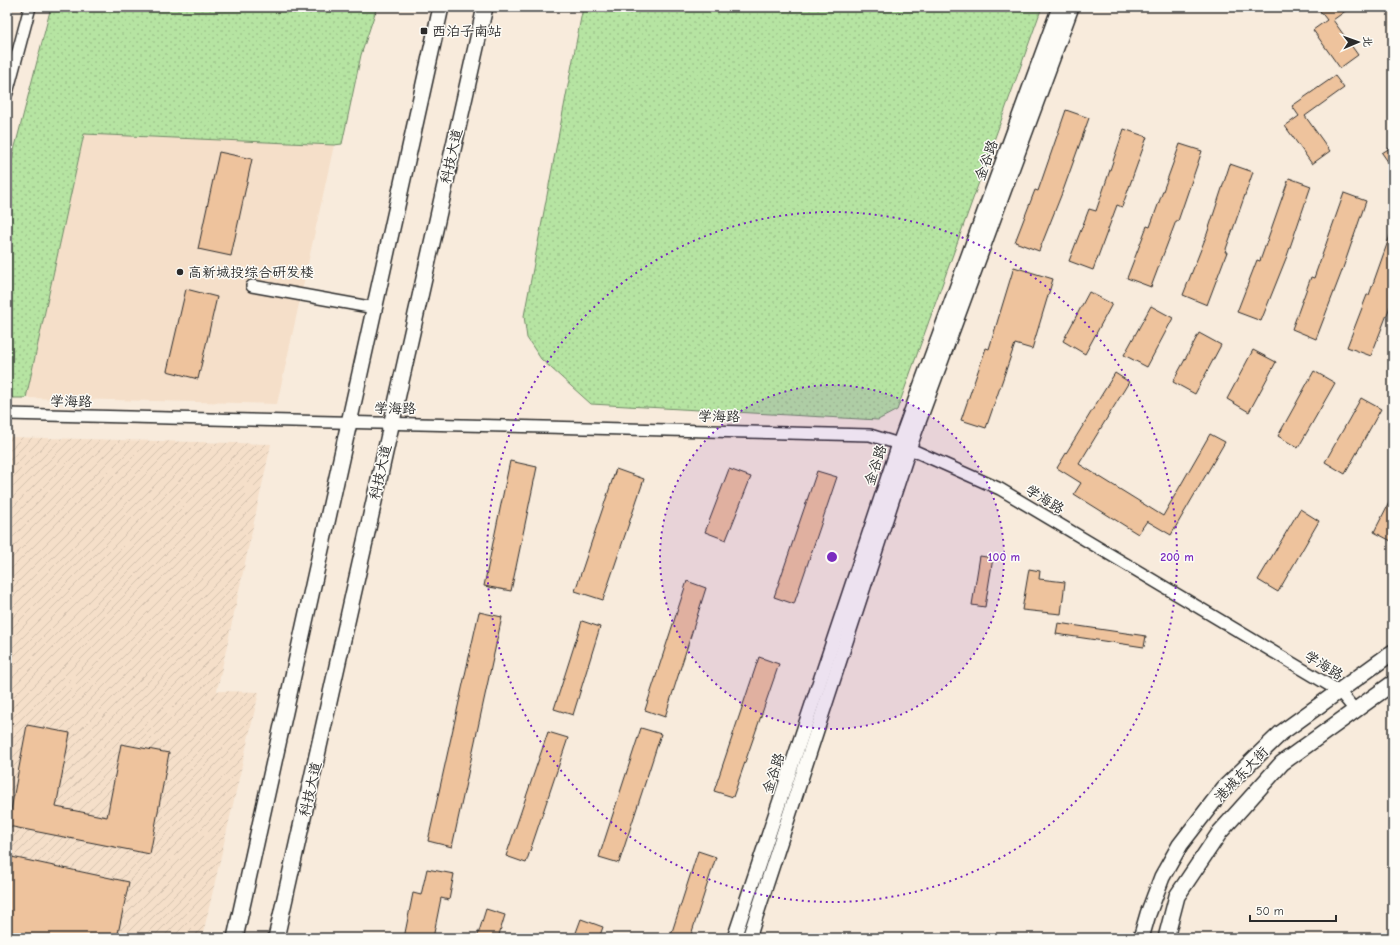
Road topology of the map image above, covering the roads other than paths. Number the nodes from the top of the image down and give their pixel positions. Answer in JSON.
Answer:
{"nodes":[{"id":1,"x":30,"y":7,"type":"edge"},
{"id":2,"x":441,"y":7,"type":"edge"},
{"id":3,"x":484,"y":7,"type":"edge"},
{"id":4,"x":1059,"y":7,"type":"edge"},
{"id":5,"x":1072,"y":7,"type":"edge"},
{"id":6,"x":7,"y":93,"type":"edge"},
{"id":7,"x":252,"y":286,"type":"dead end"},
{"id":8,"x":375,"y":308,"type":"junction"},
{"id":9,"x":7,"y":414,"type":"edge"},
{"id":10,"x":349,"y":423,"type":"junction"},
{"id":11,"x":391,"y":423,"type":"junction"},
{"id":12,"x":904,"y":447,"type":"junction"},
{"id":13,"x":1393,"y":652,"type":"edge"},
{"id":14,"x":1393,"y":683,"type":"edge"},
{"id":15,"x":1339,"y":691,"type":"junction"},
{"id":16,"x":1355,"y":710,"type":"junction"},
{"id":17,"x":235,"y":938,"type":"edge"},
{"id":18,"x":276,"y":938,"type":"edge"},
{"id":19,"x":734,"y":938,"type":"edge"},
{"id":20,"x":749,"y":938,"type":"edge"},
{"id":21,"x":1141,"y":938,"type":"edge"},
{"id":22,"x":1166,"y":938,"type":"edge"}],
"edges":[{"from":1,"to":6,"type":"street"},
{"from":2,"to":8,"type":"main road"},
{"from":3,"to":11,"type":"main road","name":"科技大道"},
{"from":4,"to":12,"type":"street","name":"金谷路"},
{"from":5,"to":12,"type":"street","name":"金谷路"},
{"from":7,"to":8,"type":"street"},
{"from":8,"to":10,"type":"main road"},
{"from":9,"to":10,"type":"street","name":"学海路"},
{"from":10,"to":11,"type":"street","name":"学海路"},
{"from":10,"to":17,"type":"main road"},
{"from":11,"to":12,"type":"street","name":"学海路"},
{"from":11,"to":18,"type":"main road","name":"科技大道"},
{"from":12,"to":15,"type":"street","name":"学海路"},
{"from":12,"to":19,"type":"street","name":"金谷路"},
{"from":12,"to":20,"type":"street","name":"金谷路"},
{"from":13,"to":15,"type":"main road","name":"港城东大街"},
{"from":14,"to":16,"type":"main road","name":"港城东大街"},
{"from":15,"to":16,"type":"street","name":"学海路"},
{"from":15,"to":21,"type":"main road","name":"港城东大街"},
{"from":16,"to":22,"type":"main road","name":"港城东大街"}]}
